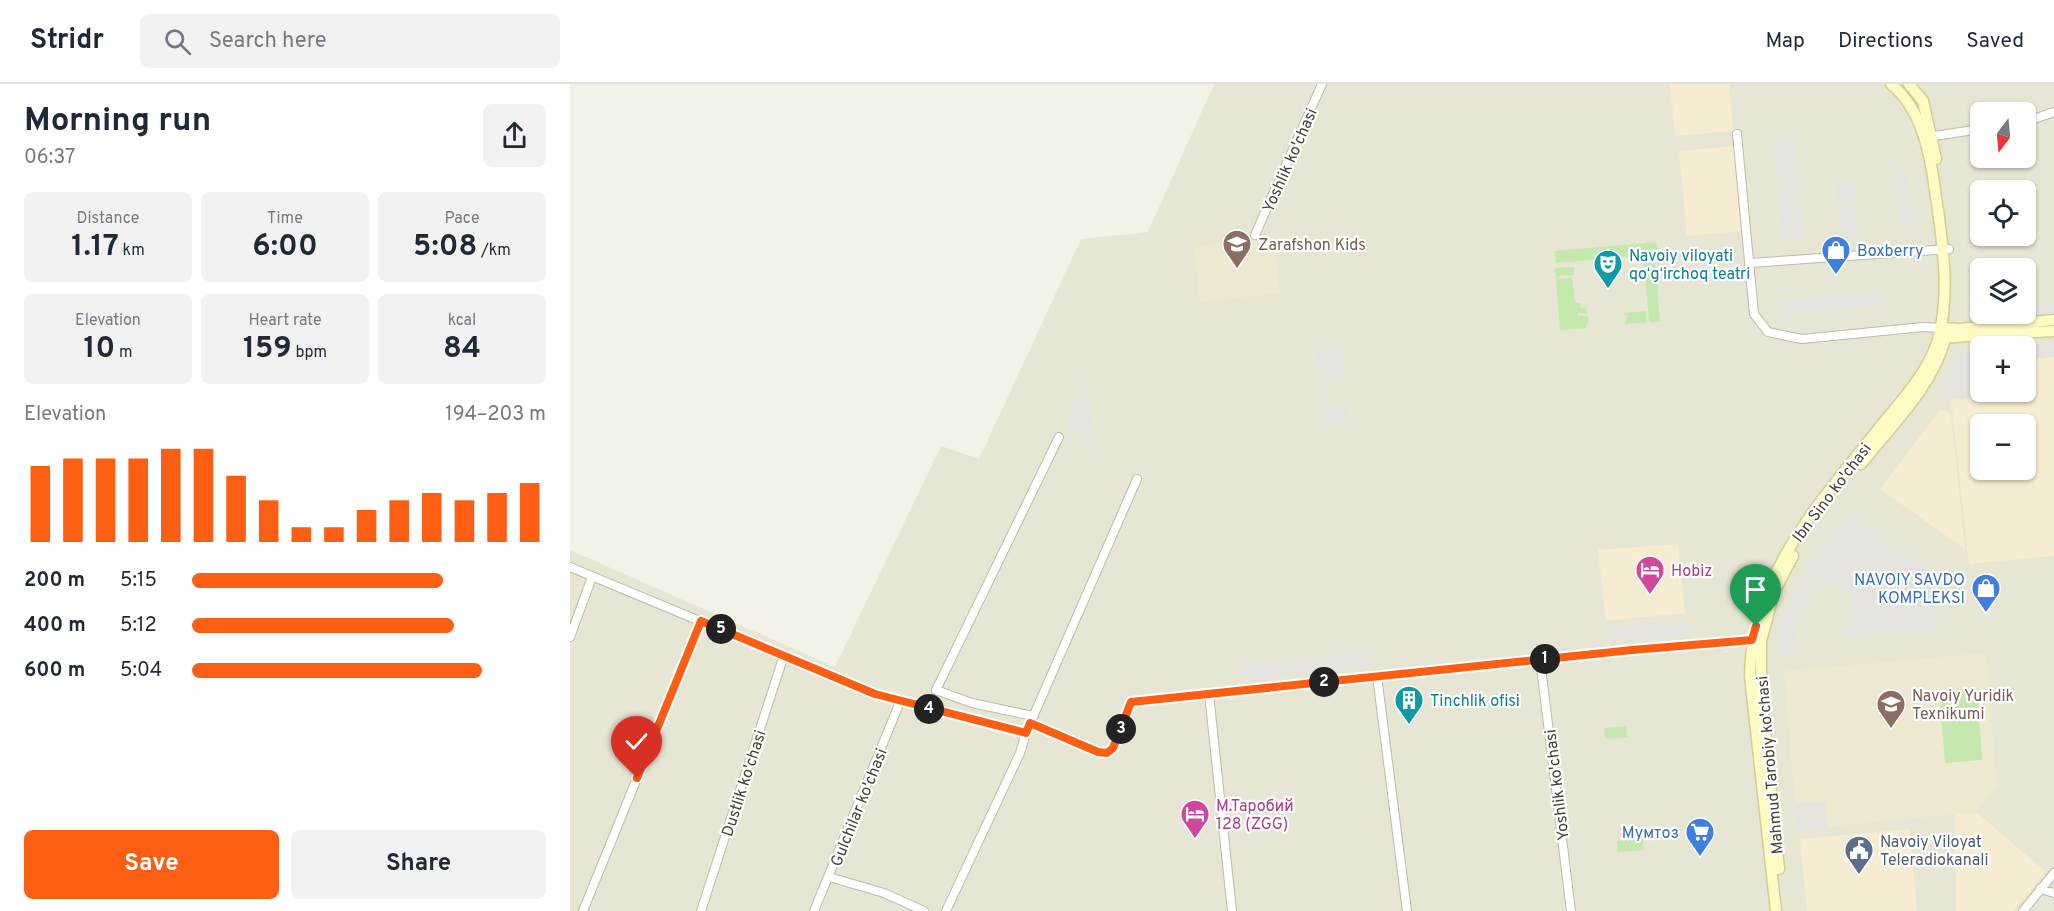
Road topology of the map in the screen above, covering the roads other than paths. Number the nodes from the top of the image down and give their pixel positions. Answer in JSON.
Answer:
{"nodes":[{"id":1,"x":1322,"y":84,"type":"edge"},
{"id":2,"x":1891,"y":84,"type":"edge"},
{"id":3,"x":1909,"y":84,"type":"edge"},
{"id":4,"x":2054,"y":112,"type":"edge"},
{"id":5,"x":2036,"y":118,"type":"edge"},
{"id":6,"x":1970,"y":131,"type":"edge"},
{"id":7,"x":1737,"y":134,"type":"dead end"},
{"id":8,"x":1927,"y":137,"type":"junction"},
{"id":9,"x":1255,"y":235,"type":"dead end"},
{"id":10,"x":1946,"y":249,"type":"junction"},
{"id":11,"x":1750,"y":263,"type":"junction"},
{"id":12,"x":2054,"y":320,"type":"edge"},
{"id":13,"x":2054,"y":331,"type":"edge"},
{"id":14,"x":1943,"y":333,"type":"junction"},
{"id":15,"x":1059,"y":437,"type":"dead end"},
{"id":16,"x":1137,"y":479,"type":"dead end"},
{"id":17,"x":570,"y":567,"type":"edge"},
{"id":18,"x":592,"y":577,"type":"junction"},
{"id":19,"x":701,"y":621,"type":"junction"},
{"id":20,"x":570,"y":637,"type":"edge"},
{"id":21,"x":1757,"y":640,"type":"junction"},
{"id":22,"x":784,"y":655,"type":"junction"},
{"id":23,"x":1540,"y":659,"type":"junction"},
{"id":24,"x":1377,"y":676,"type":"junction"},
{"id":25,"x":1209,"y":694,"type":"junction"},
{"id":26,"x":900,"y":702,"type":"junction"},
{"id":27,"x":1032,"y":720,"type":"junction"},
{"id":28,"x":1026,"y":733,"type":"junction"},
{"id":29,"x":2054,"y":873,"type":"edge"},
{"id":30,"x":829,"y":877,"type":"junction"},
{"id":31,"x":2040,"y":889,"type":"junction"},
{"id":32,"x":2054,"y":893,"type":"edge"},
{"id":33,"x":583,"y":911,"type":"edge"},
{"id":34,"x":701,"y":911,"type":"edge"},
{"id":35,"x":814,"y":911,"type":"edge"},
{"id":36,"x":924,"y":911,"type":"edge"},
{"id":37,"x":946,"y":911,"type":"edge"},
{"id":38,"x":1232,"y":911,"type":"edge"},
{"id":39,"x":1407,"y":911,"type":"edge"},
{"id":40,"x":1571,"y":911,"type":"edge"},
{"id":41,"x":1776,"y":911,"type":"edge"},
{"id":42,"x":1783,"y":911,"type":"edge"},
{"id":43,"x":2023,"y":911,"type":"edge"}],
"edges":[{"from":1,"to":9,"type":"street","name":"Yoshlik ko'chasi"},
{"from":2,"to":8,"type":"main road"},
{"from":3,"to":8,"type":"main road","name":"Mahmud Tarobiy ko'chasi"},
{"from":4,"to":5,"type":"street"},
{"from":6,"to":8,"type":"street"},
{"from":7,"to":11,"type":"street"},
{"from":8,"to":10,"type":"main road","name":"Mahmud Tarobiy ko'chasi"},
{"from":10,"to":11,"type":"street"},
{"from":10,"to":14,"type":"main road","name":"Mahmud Tarobiy ko'chasi"},
{"from":11,"to":14,"type":"street"},
{"from":12,"to":14,"type":"main road"},
{"from":13,"to":14,"type":"main road"},
{"from":14,"to":21,"type":"main road","name":"Mahmud Tarobiy ko'chasi"},
{"from":15,"to":27,"type":"street"},
{"from":16,"to":27,"type":"street"},
{"from":17,"to":18,"type":"street"},
{"from":18,"to":19,"type":"street"},
{"from":18,"to":20,"type":"street"},
{"from":19,"to":22,"type":"street"},
{"from":19,"to":33,"type":"street"},
{"from":21,"to":23,"type":"street"},
{"from":21,"to":41,"type":"main road"},
{"from":21,"to":42,"type":"main road","name":"Mahmud Tarobiy ko'chasi"},
{"from":22,"to":26,"type":"street"},
{"from":22,"to":34,"type":"street","name":"Dustlik ko'chasi"},
{"from":23,"to":24,"type":"street"},
{"from":23,"to":40,"type":"street","name":"Yoshlik ko'chasi"},
{"from":24,"to":25,"type":"street"},
{"from":24,"to":39,"type":"street"},
{"from":25,"to":27,"type":"street"},
{"from":25,"to":38,"type":"street"},
{"from":26,"to":28,"type":"street"},
{"from":26,"to":30,"type":"street","name":"Gulchilar ko'chasi"},
{"from":27,"to":28,"type":"street"},
{"from":28,"to":37,"type":"street"},
{"from":29,"to":31,"type":"street"},
{"from":30,"to":35,"type":"street","name":"Gulchilar ko'chasi"},
{"from":30,"to":36,"type":"street"},
{"from":31,"to":32,"type":"street"},
{"from":31,"to":43,"type":"street"}]}
